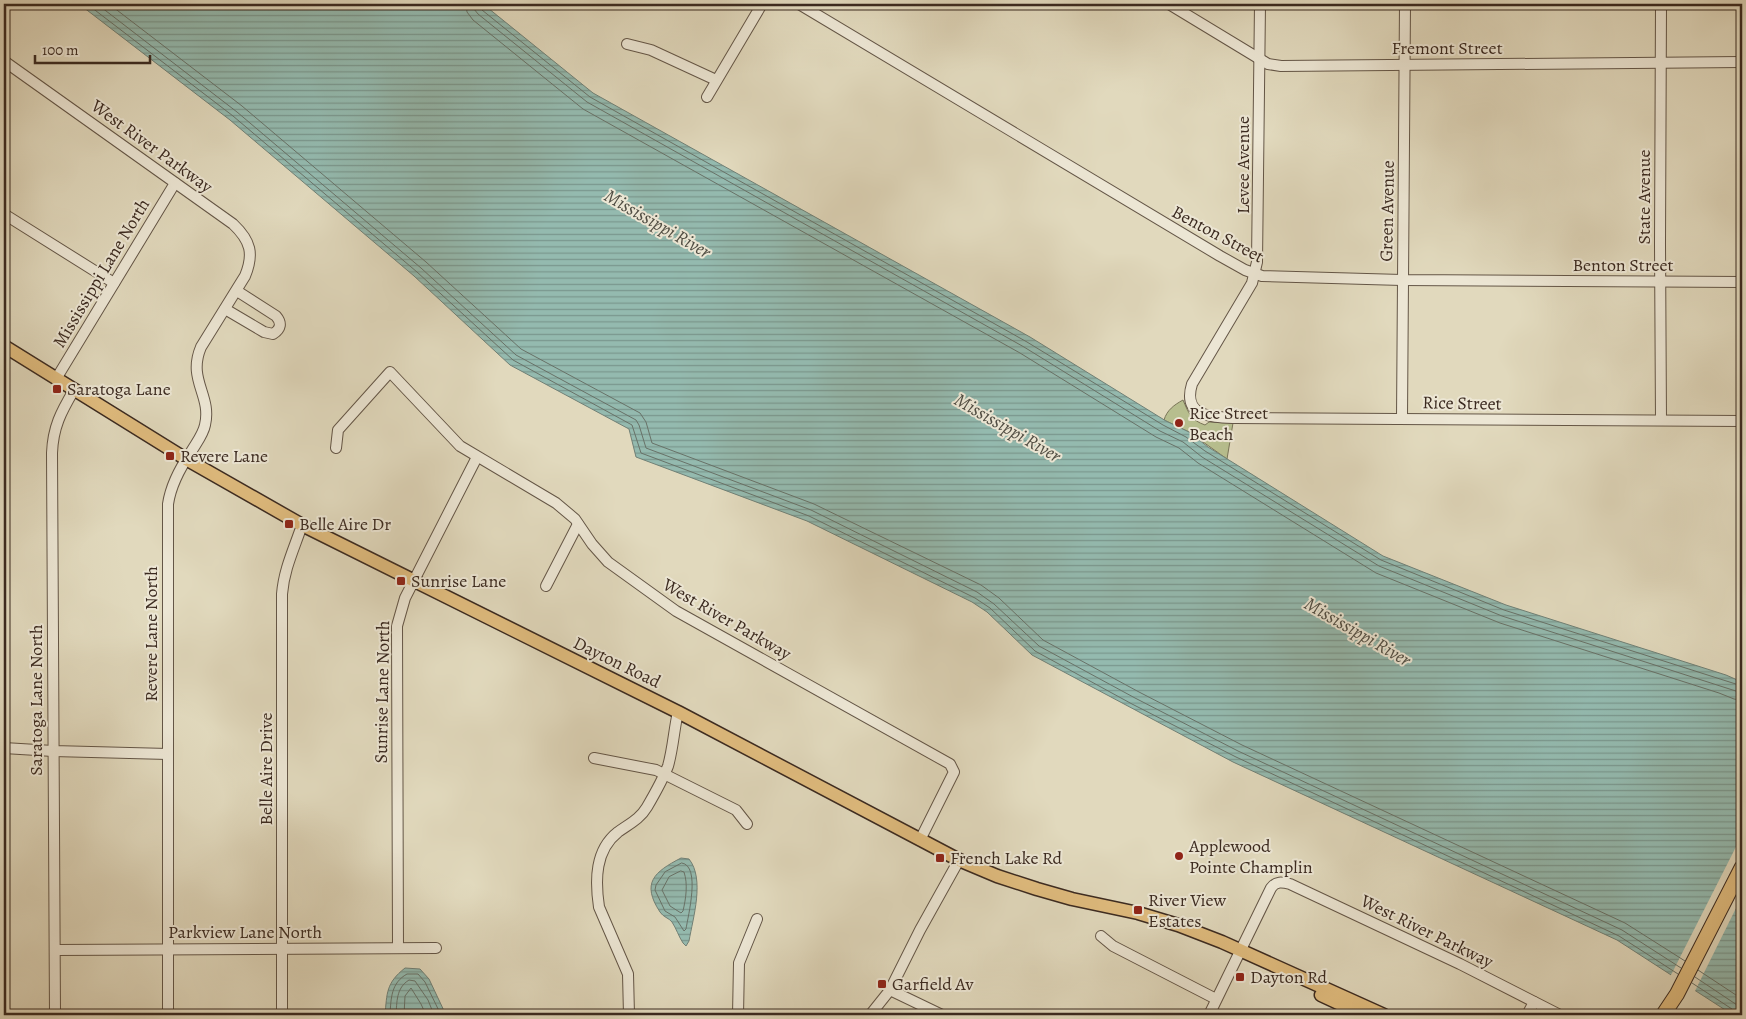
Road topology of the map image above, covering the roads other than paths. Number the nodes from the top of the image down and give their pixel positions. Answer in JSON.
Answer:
{"nodes":[{"id":1,"x":762,"y":4,"type":"edge"},
{"id":2,"x":799,"y":4,"type":"edge"},
{"id":3,"x":1169,"y":4,"type":"edge"},
{"id":4,"x":1260,"y":4,"type":"edge"},
{"id":5,"x":1405,"y":4,"type":"edge"},
{"id":6,"x":1661,"y":4,"type":"edge"},
{"id":7,"x":627,"y":44,"type":"dead end"},
{"id":8,"x":1260,"y":59,"type":"junction"},
{"id":9,"x":4,"y":61,"type":"edge"},
{"id":10,"x":1742,"y":62,"type":"edge"},
{"id":11,"x":1661,"y":63,"type":"junction"},
{"id":12,"x":1404,"y":64,"type":"junction"},
{"id":13,"x":716,"y":80,"type":"junction"},
{"id":14,"x":707,"y":97,"type":"dead end"},
{"id":15,"x":174,"y":183,"type":"junction"},
{"id":16,"x":4,"y":214,"type":"edge"},
{"id":17,"x":1255,"y":274,"type":"junction"},
{"id":18,"x":245,"y":276,"type":"joint"},
{"id":19,"x":1402,"y":280,"type":"junction"},
{"id":20,"x":1660,"y":281,"type":"junction"},
{"id":21,"x":1742,"y":282,"type":"edge"},
{"id":22,"x":114,"y":284,"type":"junction"},
{"id":23,"x":237,"y":291,"type":"junction"},
{"id":24,"x":225,"y":309,"type":"junction"},
{"id":25,"x":4,"y":346,"type":"edge"},
{"id":26,"x":56,"y":379,"type":"junction"},
{"id":27,"x":74,"y":390,"type":"junction"},
{"id":28,"x":1190,"y":398,"type":"joint"},
{"id":29,"x":1402,"y":418,"type":"junction"},
{"id":30,"x":1661,"y":420,"type":"junction"},
{"id":31,"x":1742,"y":421,"type":"edge"},
{"id":32,"x":336,"y":448,"type":"dead end"},
{"id":33,"x":477,"y":457,"type":"junction"},
{"id":34,"x":186,"y":459,"type":"junction"},
{"id":35,"x":578,"y":524,"type":"junction"},
{"id":36,"x":302,"y":525,"type":"junction"},
{"id":37,"x":415,"y":581,"type":"junction"},
{"id":38,"x":546,"y":586,"type":"dead end"},
{"id":39,"x":678,"y":712,"type":"junction"},
{"id":40,"x":4,"y":748,"type":"edge"},
{"id":41,"x":53,"y":751,"type":"junction"},
{"id":42,"x":168,"y":754,"type":"junction"},
{"id":43,"x":594,"y":758,"type":"dead end"},
{"id":44,"x":663,"y":774,"type":"junction"},
{"id":45,"x":747,"y":824,"type":"dead end"},
{"id":46,"x":920,"y":840,"type":"junction"},
{"id":47,"x":959,"y":860,"type":"junction"},
{"id":48,"x":1742,"y":866,"type":"edge"},
{"id":49,"x":757,"y":919,"type":"dead end"},
{"id":50,"x":1102,"y":936,"type":"dead end"},
{"id":51,"x":398,"y":947,"type":"junction"},
{"id":52,"x":282,"y":948,"type":"junction"},
{"id":53,"x":436,"y":948,"type":"dead end"},
{"id":54,"x":168,"y":949,"type":"junction"},
{"id":55,"x":55,"y":950,"type":"junction"},
{"id":56,"x":1240,"y":951,"type":"junction"},
{"id":57,"x":890,"y":990,"type":"junction"},
{"id":58,"x":1677,"y":994,"type":"junction"},
{"id":59,"x":1216,"y":999,"type":"junction"},
{"id":60,"x":1534,"y":1002,"type":"junction"},
{"id":61,"x":55,"y":1015,"type":"edge"},
{"id":62,"x":168,"y":1015,"type":"edge"},
{"id":63,"x":282,"y":1015,"type":"edge"},
{"id":64,"x":629,"y":1015,"type":"edge"},
{"id":65,"x":738,"y":1015,"type":"edge"},
{"id":66,"x":870,"y":1015,"type":"edge"},
{"id":67,"x":942,"y":1015,"type":"edge"},
{"id":68,"x":1209,"y":1015,"type":"edge"},
{"id":69,"x":1364,"y":1015,"type":"edge"},
{"id":70,"x":1384,"y":1015,"type":"edge"},
{"id":71,"x":1527,"y":1015,"type":"edge"},
{"id":72,"x":1560,"y":1015,"type":"edge"},
{"id":73,"x":1663,"y":1015,"type":"edge"},
{"id":74,"x":1670,"y":1015,"type":"edge"}],
"edges":[{"from":1,"to":13,"type":"street"},
{"from":2,"to":17,"type":"street","name":"Benton Street"},
{"from":3,"to":8,"type":"street","name":"Fremont Street"},
{"from":4,"to":8,"type":"street","name":"Levee Avenue"},
{"from":5,"to":12,"type":"street","name":"Green Avenue"},
{"from":6,"to":11,"type":"street","name":"State Avenue"},
{"from":7,"to":13,"type":"street"},
{"from":8,"to":12,"type":"street","name":"Fremont Street"},
{"from":8,"to":17,"type":"street","name":"Levee Avenue"},
{"from":9,"to":15,"type":"street","name":"West River Parkway"},
{"from":10,"to":11,"type":"street","name":"Fremont Street"},
{"from":11,"to":12,"type":"street","name":"Fremont Street"},
{"from":11,"to":20,"type":"street","name":"State Avenue"},
{"from":12,"to":19,"type":"street","name":"Green Avenue"},
{"from":13,"to":14,"type":"street"},
{"from":15,"to":18,"type":"street","name":"West River Parkway"},
{"from":15,"to":22,"type":"street","name":"Mississippi Lane North"},
{"from":16,"to":22,"type":"street"},
{"from":17,"to":19,"type":"street","name":"Benton Street"},
{"from":17,"to":28,"type":"street","name":"Levee Avenue"},
{"from":18,"to":23,"type":"street","name":"Revere Lane North"},
{"from":19,"to":20,"type":"street","name":"Benton Street"},
{"from":19,"to":29,"type":"street","name":"Green Avenue"},
{"from":20,"to":21,"type":"street","name":"Benton Street"},
{"from":20,"to":30,"type":"street","name":"State Avenue"},
{"from":22,"to":26,"type":"street","name":"Mississippi Lane North"},
{"from":23,"to":24,"type":"street","name":"Revere Lane North"},
{"from":23,"to":24,"type":"street"},
{"from":24,"to":34,"type":"street","name":"Revere Lane North"},
{"from":25,"to":26,"type":"main road","name":"Dayton Road"},
{"from":26,"to":27,"type":"main road","name":"Dayton Road"},
{"from":27,"to":34,"type":"main road","name":"Dayton Road"},
{"from":27,"to":41,"type":"street","name":"Saratoga Lane North"},
{"from":28,"to":29,"type":"street","name":"Rice Street"},
{"from":29,"to":30,"type":"street","name":"Rice Street"},
{"from":30,"to":31,"type":"street","name":"Rice Street"},
{"from":32,"to":33,"type":"street","name":"West River Parkway"},
{"from":33,"to":35,"type":"street","name":"West River Parkway"},
{"from":33,"to":37,"type":"street","name":"Sunrise Lane North"},
{"from":34,"to":36,"type":"main road","name":"Dayton Road"},
{"from":34,"to":42,"type":"street","name":"Revere Lane North"},
{"from":35,"to":38,"type":"street"},
{"from":35,"to":46,"type":"street","name":"West River Parkway"},
{"from":36,"to":37,"type":"main road","name":"Dayton Road"},
{"from":36,"to":52,"type":"street","name":"Belle Aire Drive"},
{"from":37,"to":39,"type":"main road","name":"Dayton Road"},
{"from":37,"to":51,"type":"street","name":"Sunrise Lane North"},
{"from":39,"to":44,"type":"street"},
{"from":39,"to":46,"type":"main road","name":"Dayton Road"},
{"from":40,"to":41,"type":"street"},
{"from":41,"to":42,"type":"street"},
{"from":41,"to":55,"type":"street","name":"Saratoga Lane North"},
{"from":42,"to":54,"type":"street","name":"Revere Lane North"},
{"from":43,"to":44,"type":"street"},
{"from":44,"to":45,"type":"street"},
{"from":44,"to":64,"type":"street"},
{"from":46,"to":47,"type":"main road","name":"Dayton Road"},
{"from":47,"to":56,"type":"main road","name":"Dayton Road"},
{"from":47,"to":57,"type":"street"},
{"from":48,"to":58,"type":"highway"},
{"from":49,"to":65,"type":"street"},
{"from":50,"to":59,"type":"street"},
{"from":51,"to":52,"type":"street","name":"Parkview Lane North"},
{"from":51,"to":53,"type":"street","name":"Parkview Lane North"},
{"from":52,"to":54,"type":"street","name":"Parkview Lane North"},
{"from":52,"to":63,"type":"street","name":"Belle Aire Drive"},
{"from":54,"to":55,"type":"street","name":"Parkview Lane North"},
{"from":54,"to":62,"type":"street","name":"Revere Lane North"},
{"from":55,"to":61,"type":"street","name":"Saratoga Lane North"},
{"from":56,"to":59,"type":"street"},
{"from":56,"to":60,"type":"street","name":"West River Parkway"},
{"from":56,"to":69,"type":"main road","name":"Dayton Road"},
{"from":56,"to":70,"type":"main road","name":"Dayton Road"},
{"from":57,"to":66,"type":"street"},
{"from":57,"to":67,"type":"street"},
{"from":58,"to":73,"type":"highway"},
{"from":58,"to":74,"type":"highway"},
{"from":59,"to":68,"type":"street"},
{"from":60,"to":71,"type":"street"},
{"from":60,"to":72,"type":"street","name":"West River Parkway"}]}
